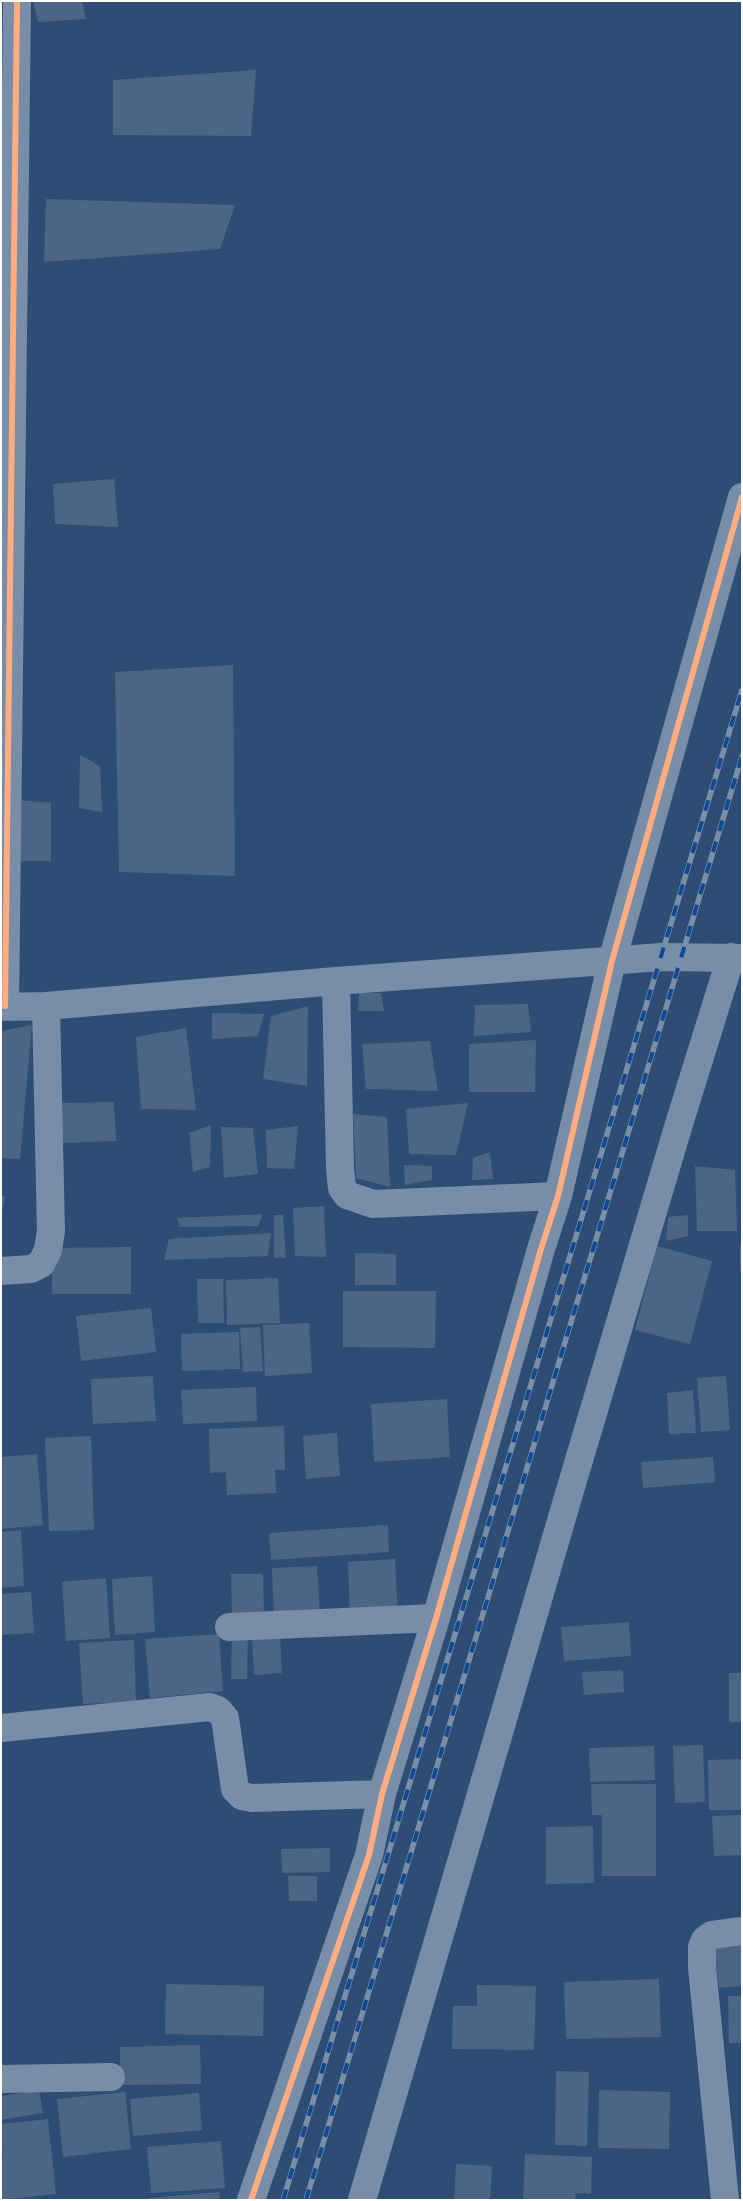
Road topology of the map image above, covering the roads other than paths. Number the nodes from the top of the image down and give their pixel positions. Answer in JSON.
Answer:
{"nodes":[{"id":1,"x":17,"y":1,"type":"edge"},
{"id":2,"x":6,"y":403,"type":"edge"},
{"id":3,"x":742,"y":497,"type":"edge"},
{"id":4,"x":736,"y":957,"type":"edge"},
{"id":5,"x":612,"y":961,"type":"junction"},
{"id":6,"x":336,"y":981,"type":"junction"},
{"id":7,"x":3,"y":1006,"type":"edge"},
{"id":8,"x":46,"y":1006,"type":"junction"},
{"id":9,"x":558,"y":1196,"type":"junction"},
{"id":10,"x":1,"y":1271,"type":"edge"},
{"id":11,"x":436,"y":1618,"type":"junction"},
{"id":12,"x":229,"y":1627,"type":"dead end"},
{"id":13,"x":1,"y":1728,"type":"edge"},
{"id":14,"x":382,"y":1794,"type":"junction"},
{"id":15,"x":742,"y":1930,"type":"edge"},
{"id":16,"x":111,"y":2077,"type":"dead end"},
{"id":17,"x":1,"y":2079,"type":"edge"},
{"id":18,"x":251,"y":2200,"type":"edge"},
{"id":19,"x":362,"y":2200,"type":"edge"},
{"id":20,"x":725,"y":2200,"type":"edge"}],
"edges":[{"from":1,"to":2,"type":"street"},
{"from":2,"to":7,"type":"street"},
{"from":3,"to":5,"type":"street"},
{"from":4,"to":5,"type":"street"},
{"from":4,"to":19,"type":"street"},
{"from":5,"to":6,"type":"street"},
{"from":5,"to":9,"type":"street"},
{"from":6,"to":8,"type":"street"},
{"from":6,"to":9,"type":"street"},
{"from":7,"to":8,"type":"street"},
{"from":8,"to":10,"type":"street"},
{"from":9,"to":11,"type":"street"},
{"from":11,"to":12,"type":"street"},
{"from":11,"to":14,"type":"street"},
{"from":13,"to":14,"type":"street"},
{"from":14,"to":18,"type":"street"},
{"from":15,"to":20,"type":"street"},
{"from":16,"to":17,"type":"street"}]}
